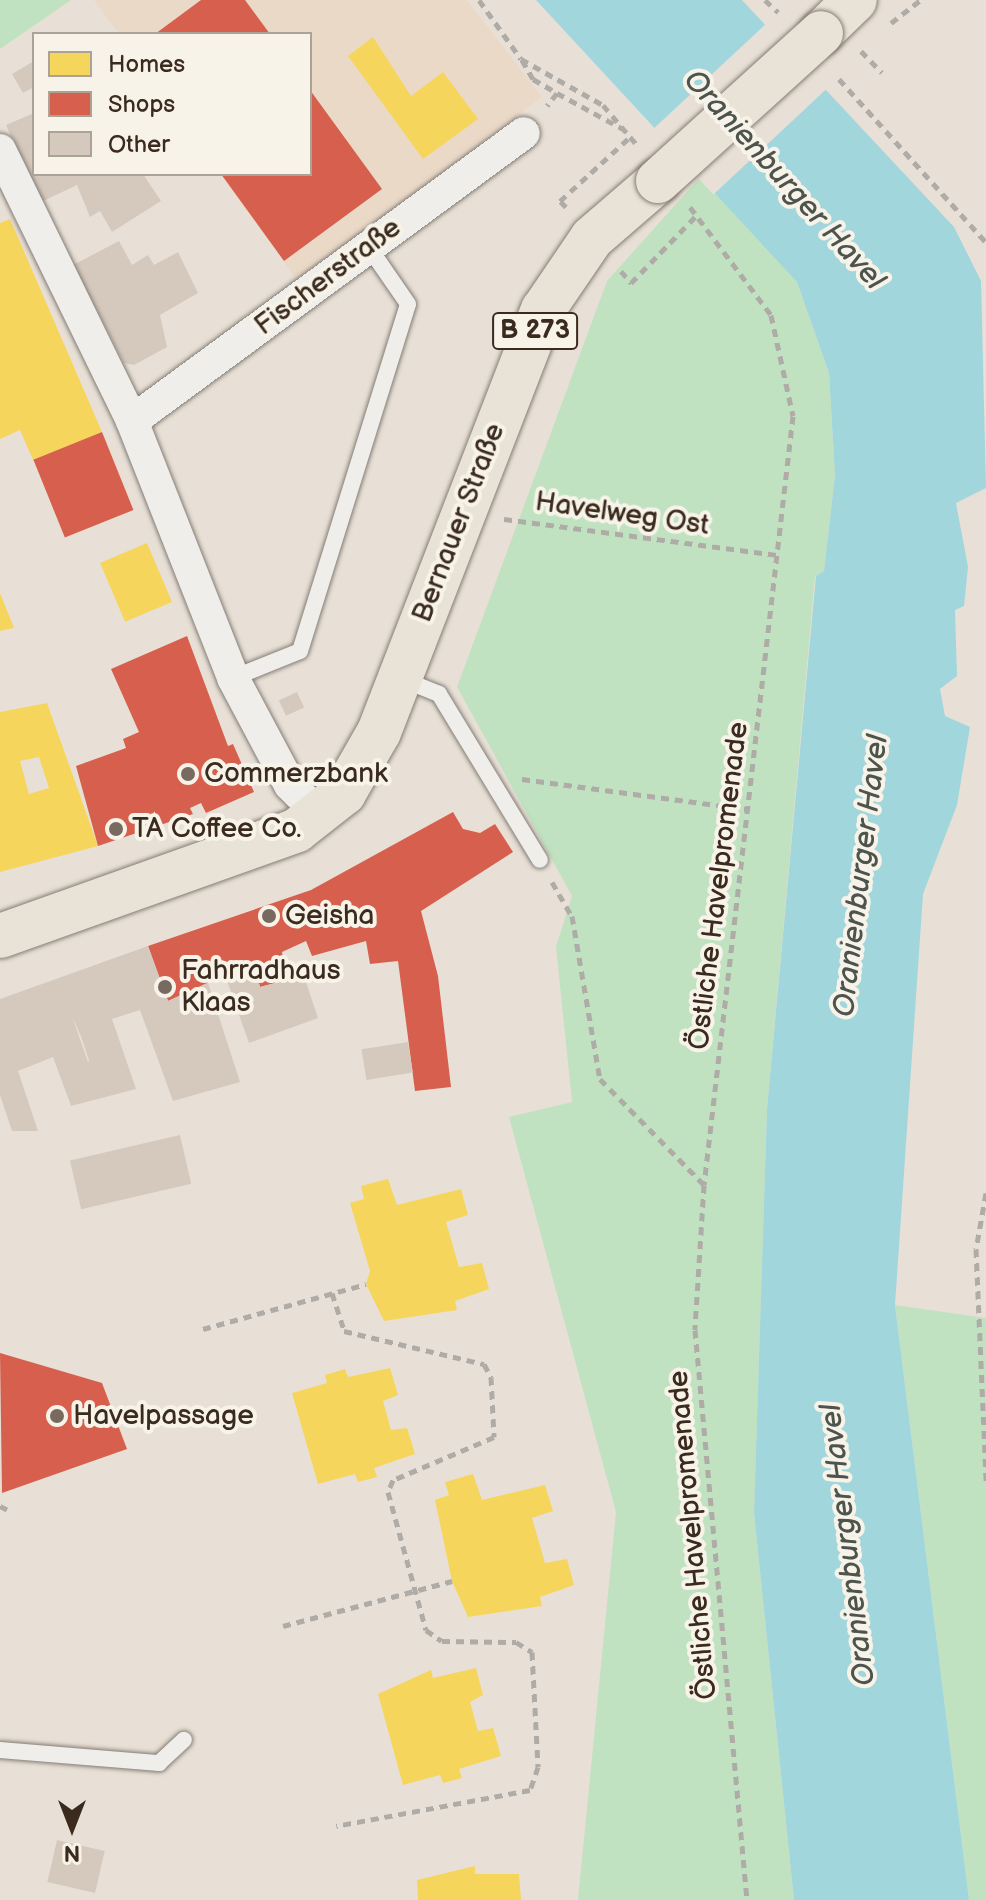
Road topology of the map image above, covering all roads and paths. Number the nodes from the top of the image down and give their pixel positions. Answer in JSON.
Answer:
{"nodes":[{"id":1,"x":479,"y":0,"type":"edge"},
{"id":2,"x":765,"y":0,"type":"edge"},
{"id":3,"x":855,"y":0,"type":"edge"},
{"id":4,"x":778,"y":12,"type":"dead end"},
{"id":5,"x":866,"y":55,"type":"dead end"},
{"id":6,"x":521,"y":59,"type":"junction"},
{"id":7,"x":882,"y":73,"type":"dead end"},
{"id":8,"x":839,"y":79,"type":"dead end"},
{"id":9,"x":557,"y":93,"type":"junction"},
{"id":10,"x":524,"y":133,"type":"joint"},
{"id":11,"x":628,"y":134,"type":"junction"},
{"id":12,"x":0,"y":150,"type":"edge"},
{"id":13,"x":662,"y":178,"type":"junction"},
{"id":14,"x":566,"y":195,"type":"dead end"},
{"id":15,"x":697,"y":215,"type":"junction"},
{"id":16,"x":986,"y":242,"type":"edge"},
{"id":17,"x":368,"y":246,"type":"junction"},
{"id":18,"x":621,"y":271,"type":"dead end"},
{"id":19,"x":132,"y":421,"type":"junction"},
{"id":20,"x":462,"y":513,"type":"junction"},
{"id":21,"x":777,"y":555,"type":"junction"},
{"id":22,"x":233,"y":678,"type":"junction"},
{"id":23,"x":400,"y":678,"type":"junction"},
{"id":24,"x":490,"y":774,"type":"junction"},
{"id":25,"x":748,"y":809,"type":"junction"},
{"id":26,"x":320,"y":815,"type":"junction"},
{"id":27,"x":540,"y":860,"type":"joint"},
{"id":28,"x":0,"y":936,"type":"edge"},
{"id":29,"x":704,"y":1185,"type":"junction"},
{"id":30,"x":986,"y":1193,"type":"edge"},
{"id":31,"x":366,"y":1284,"type":"dead end"},
{"id":32,"x":332,"y":1293,"type":"junction"},
{"id":33,"x":982,"y":1308,"type":"edge"},
{"id":34,"x":203,"y":1329,"type":"dead end"},
{"id":35,"x":986,"y":1482,"type":"edge"},
{"id":36,"x":0,"y":1506,"type":"edge"},
{"id":37,"x":10,"y":1511,"type":"dead end"},
{"id":38,"x":452,"y":1581,"type":"dead end"},
{"id":39,"x":415,"y":1589,"type":"junction"},
{"id":40,"x":283,"y":1626,"type":"dead end"},
{"id":41,"x":184,"y":1740,"type":"dead end"},
{"id":42,"x":0,"y":1750,"type":"edge"},
{"id":43,"x":336,"y":1826,"type":"dead end"},
{"id":44,"x":747,"y":1900,"type":"edge"}],
"edges":[{"from":1,"to":6,"type":"path","name":"Östliche Havelpromenade"},
{"from":2,"to":4,"type":"path"},
{"from":3,"to":13,"type":"main road","name":"Bernauer Straße","number":"B 273","bridge":true},
{"from":5,"to":7,"type":"path"},
{"from":6,"to":9,"type":"path"},
{"from":6,"to":11,"type":"path","name":"Östliche Havelpromenade"},
{"from":8,"to":16,"type":"path"},
{"from":9,"to":10,"type":"path"},
{"from":9,"to":11,"type":"path"},
{"from":10,"to":17,"type":"street","name":"Fischerstraße"},
{"from":11,"to":13,"type":"path","name":"Östliche Havelpromenade"},
{"from":11,"to":14,"type":"path"},
{"from":12,"to":19,"type":"street"},
{"from":13,"to":15,"type":"path","name":"Östliche Havelpromenade"},
{"from":13,"to":20,"type":"main road","name":"Bernauer Straße","number":"B 273"},
{"from":15,"to":18,"type":"path"},
{"from":15,"to":21,"type":"path","name":"Östliche Havelpromenade"},
{"from":17,"to":19,"type":"street","name":"Fischerstraße"},
{"from":17,"to":22,"type":"lane"},
{"from":19,"to":22,"type":"street"},
{"from":20,"to":21,"type":"path","name":"Havelweg Ost"},
{"from":20,"to":23,"type":"main road","name":"Bernauer Straße","number":"B 273"},
{"from":21,"to":25,"type":"path","name":"Östliche Havelpromenade"},
{"from":22,"to":26,"type":"street"},
{"from":23,"to":24,"type":"lane"},
{"from":23,"to":26,"type":"main road","name":"Bernauer Straße","number":"B 273"},
{"from":24,"to":25,"type":"path"},
{"from":24,"to":27,"type":"lane"},
{"from":25,"to":29,"type":"path","name":"Östliche Havelpromenade"},
{"from":26,"to":28,"type":"main road","name":"Bernauer Straße","number":"B 273"},
{"from":27,"to":29,"type":"path"},
{"from":29,"to":44,"type":"path","name":"Östliche Havelpromenade"},
{"from":30,"to":33,"type":"path"},
{"from":31,"to":32,"type":"path"},
{"from":32,"to":34,"type":"path"},
{"from":32,"to":39,"type":"path"},
{"from":33,"to":35,"type":"path"},
{"from":36,"to":37,"type":"path"},
{"from":38,"to":39,"type":"path"},
{"from":39,"to":40,"type":"path"},
{"from":39,"to":43,"type":"path"},
{"from":41,"to":42,"type":"lane"}]}
